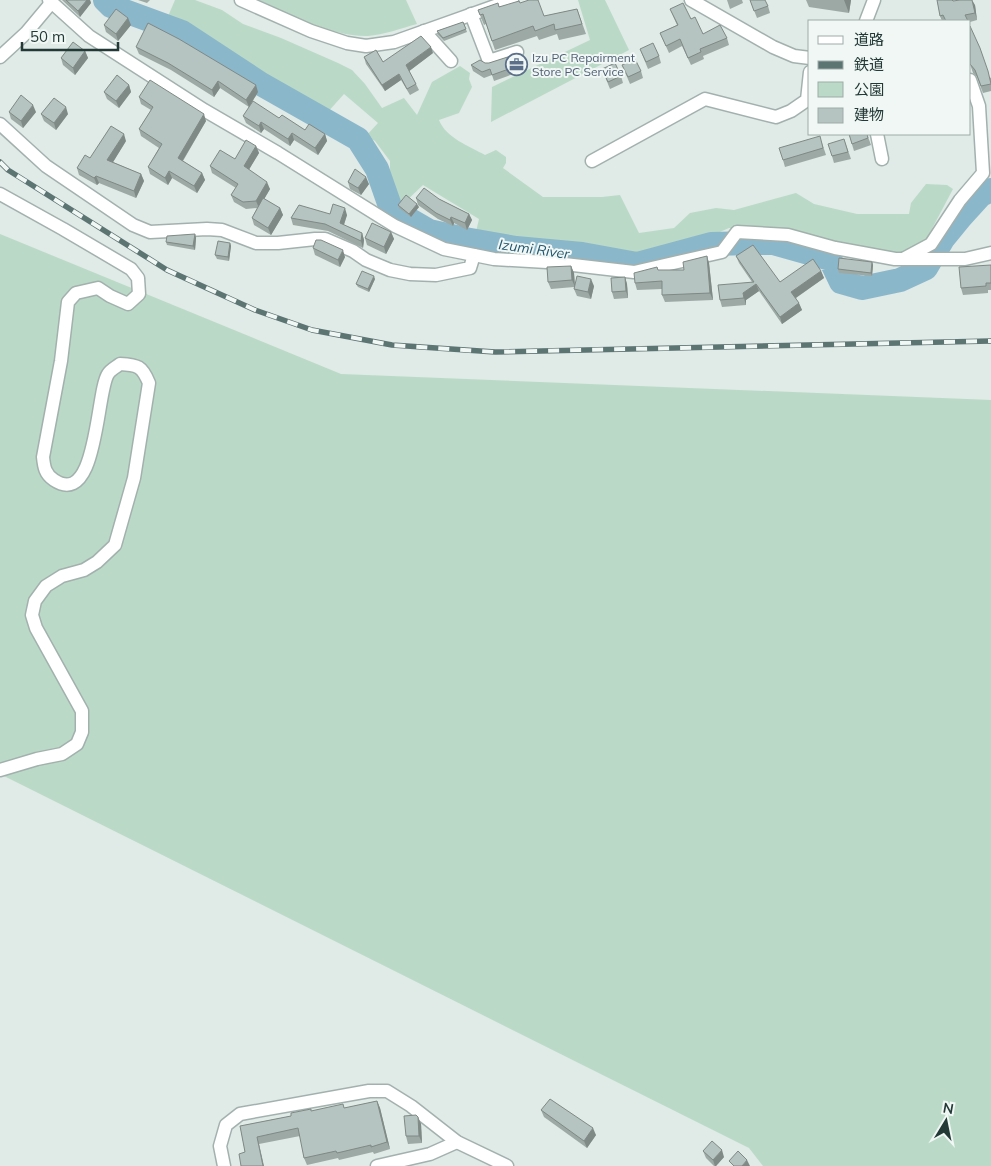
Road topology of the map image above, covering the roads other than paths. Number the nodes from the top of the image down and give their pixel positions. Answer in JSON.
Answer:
{"nodes":[{"id":1,"x":241,"y":0,"type":"edge"},
{"id":2,"x":512,"y":0,"type":"edge"},
{"id":3,"x":691,"y":0,"type":"edge"},
{"id":4,"x":874,"y":0,"type":"edge"},
{"id":5,"x":51,"y":1,"type":"edge"},
{"id":6,"x":471,"y":14,"type":"junction"},
{"id":7,"x":866,"y":20,"type":"edge"},
{"id":8,"x":424,"y":31,"type":"junction"},
{"id":9,"x":517,"y":52,"type":"edge"},
{"id":10,"x":0,"y":57,"type":"edge"},
{"id":11,"x":808,"y":58,"type":"edge"},
{"id":12,"x":451,"y":61,"type":"dead end"},
{"id":13,"x":971,"y":83,"type":"edge"},
{"id":14,"x":808,"y":91,"type":"edge"},
{"id":15,"x":0,"y":124,"type":"edge"},
{"id":16,"x":877,"y":135,"type":"edge"},
{"id":17,"x":882,"y":159,"type":"dead end"},
{"id":18,"x":592,"y":162,"type":"dead end"},
{"id":19,"x":0,"y":194,"type":"edge"},
{"id":20,"x":991,"y":253,"type":"edge"},
{"id":21,"x":474,"y":255,"type":"junction"},
{"id":22,"x":902,"y":259,"type":"junction"},
{"id":23,"x":0,"y":770,"type":"edge"},
{"id":24,"x":457,"y":1142,"type":"junction"},
{"id":25,"x":224,"y":1166,"type":"edge"},
{"id":26,"x":376,"y":1166,"type":"edge"},
{"id":27,"x":507,"y":1166,"type":"edge"}],
"edges":[{"from":1,"to":8,"type":"street"},
{"from":2,"to":6,"type":"street"},
{"from":3,"to":11,"type":"street"},
{"from":4,"to":7,"type":"street"},
{"from":5,"to":10,"type":"street"},
{"from":5,"to":21,"type":"street"},
{"from":6,"to":8,"type":"street"},
{"from":6,"to":9,"type":"street"},
{"from":8,"to":12,"type":"street"},
{"from":13,"to":22,"type":"street"},
{"from":14,"to":18,"type":"street"},
{"from":15,"to":21,"type":"street"},
{"from":16,"to":17,"type":"street"},
{"from":19,"to":23,"type":"street"},
{"from":20,"to":22,"type":"street"},
{"from":21,"to":22,"type":"street"},
{"from":24,"to":25,"type":"street"},
{"from":24,"to":26,"type":"street"},
{"from":24,"to":27,"type":"street"}]}
